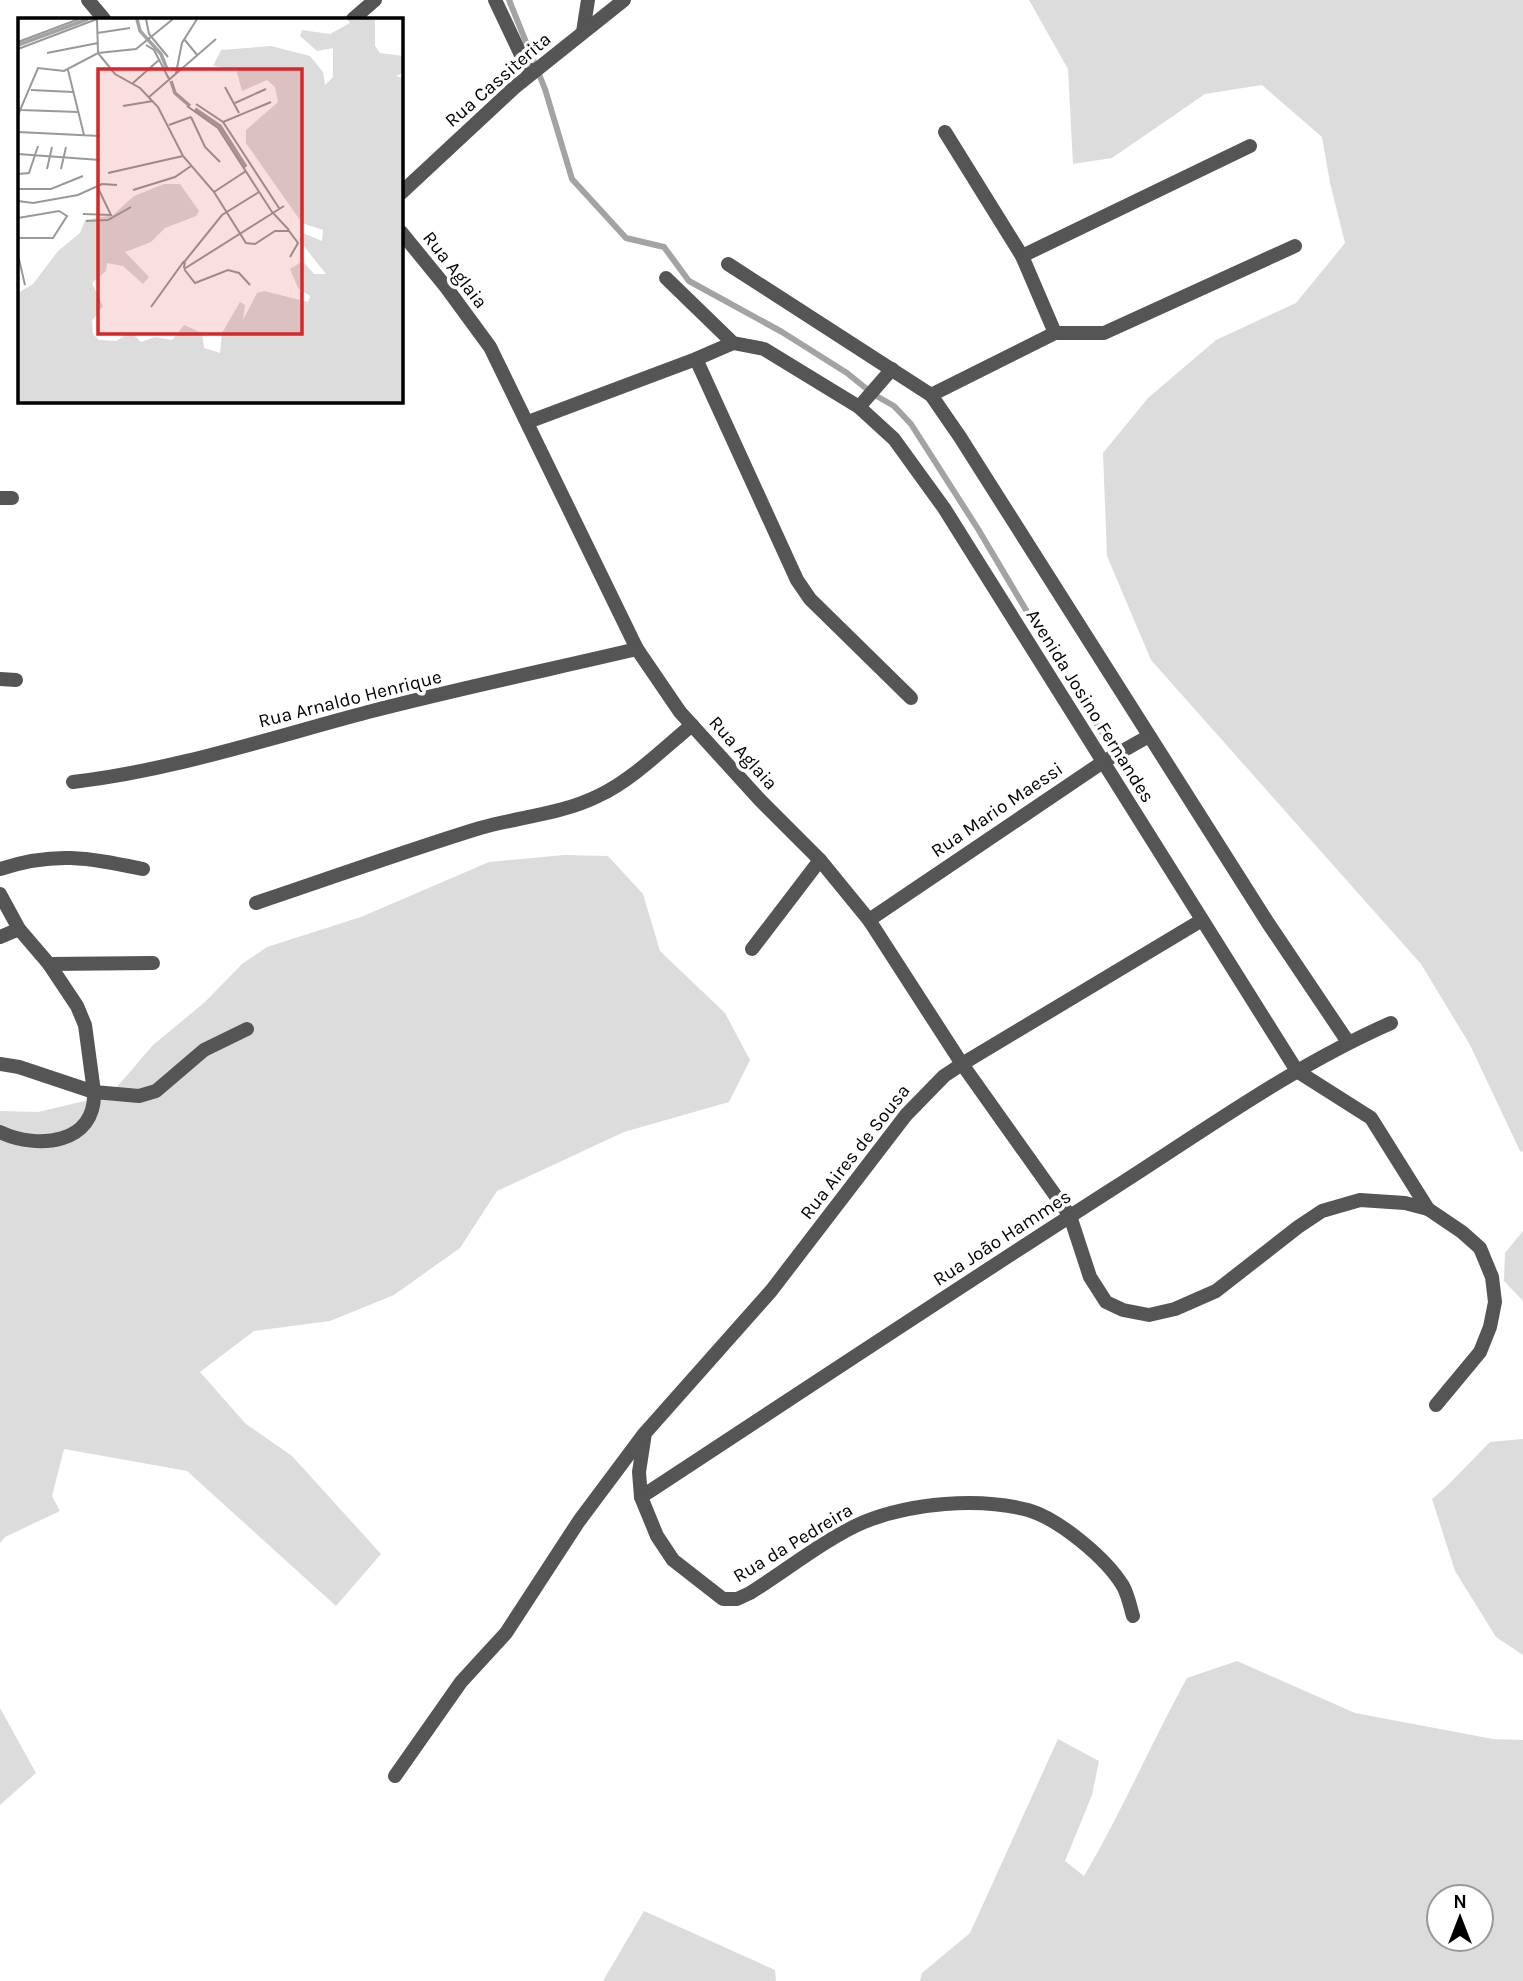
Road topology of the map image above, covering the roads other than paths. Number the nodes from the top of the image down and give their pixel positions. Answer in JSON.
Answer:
{"nodes":[{"id":1,"x":88,"y":0,"type":"edge"},
{"id":2,"x":374,"y":0,"type":"edge"},
{"id":3,"x":495,"y":0,"type":"edge"},
{"id":4,"x":588,"y":0,"type":"edge"},
{"id":5,"x":624,"y":0,"type":"edge"},
{"id":6,"x":103,"y":18,"type":"edge"},
{"id":7,"x":354,"y":18,"type":"edge"},
{"id":8,"x":583,"y":32,"type":"junction"},
{"id":9,"x":537,"y":69,"type":"junction"},
{"id":10,"x":945,"y":132,"type":"dead end"},
{"id":11,"x":1250,"y":146,"type":"dead end"},
{"id":12,"x":402,"y":192,"type":"edge"},
{"id":13,"x":403,"y":238,"type":"edge"},
{"id":14,"x":1295,"y":246,"type":"dead end"},
{"id":15,"x":1021,"y":256,"type":"junction"},
{"id":16,"x":728,"y":264,"type":"dead end"},
{"id":17,"x":666,"y":278,"type":"dead end"},
{"id":18,"x":1055,"y":334,"type":"junction"},
{"id":19,"x":733,"y":343,"type":"junction"},
{"id":20,"x":696,"y":359,"type":"junction"},
{"id":21,"x":892,"y":369,"type":"junction"},
{"id":22,"x":931,"y":395,"type":"junction"},
{"id":23,"x":861,"y":403,"type":"junction"},
{"id":24,"x":528,"y":422,"type":"junction"},
{"id":25,"x":637,"y":649,"type":"junction"},
{"id":26,"x":0,"y":679,"type":"edge"},
{"id":27,"x":16,"y":680,"type":"dead end"},
{"id":28,"x":911,"y":698,"type":"dead end"},
{"id":29,"x":692,"y":725,"type":"junction"},
{"id":30,"x":1149,"y":736,"type":"junction"},
{"id":31,"x":1103,"y":762,"type":"junction"},
{"id":32,"x":73,"y":782,"type":"dead end"},
{"id":33,"x":820,"y":860,"type":"junction"},
{"id":34,"x":0,"y":869,"type":"edge"},
{"id":35,"x":143,"y":869,"type":"dead end"},
{"id":36,"x":0,"y":894,"type":"edge"},
{"id":37,"x":256,"y":903,"type":"dead end"},
{"id":38,"x":869,"y":920,"type":"junction"},
{"id":39,"x":1202,"y":920,"type":"junction"},
{"id":40,"x":19,"y":929,"type":"junction"},
{"id":41,"x":0,"y":937,"type":"edge"},
{"id":42,"x":752,"y":949,"type":"dead end"},
{"id":43,"x":153,"y":963,"type":"dead end"},
{"id":44,"x":50,"y":964,"type":"junction"},
{"id":45,"x":1391,"y":1023,"type":"dead end"},
{"id":46,"x":247,"y":1029,"type":"dead end"},
{"id":47,"x":1348,"y":1042,"type":"junction"},
{"id":48,"x":962,"y":1064,"type":"junction"},
{"id":49,"x":0,"y":1065,"type":"edge"},
{"id":50,"x":1297,"y":1071,"type":"junction"},
{"id":51,"x":94,"y":1092,"type":"junction"},
{"id":52,"x":0,"y":1132,"type":"edge"},
{"id":53,"x":1428,"y":1209,"type":"junction"},
{"id":54,"x":1070,"y":1216,"type":"junction"},
{"id":55,"x":1436,"y":1405,"type":"dead end"},
{"id":56,"x":645,"y":1433,"type":"junction"},
{"id":57,"x":641,"y":1497,"type":"junction"},
{"id":58,"x":1133,"y":1616,"type":"dead end"},
{"id":59,"x":395,"y":1776,"type":"dead end"}],
"edges":[{"from":1,"to":6,"type":"street"},
{"from":2,"to":7,"type":"street"},
{"from":3,"to":9,"type":"street"},
{"from":4,"to":8,"type":"street"},
{"from":5,"to":8,"type":"street","name":"Rua Cassiterita"},
{"from":8,"to":9,"type":"street","name":"Rua Cassiterita"},
{"from":9,"to":12,"type":"street","name":"Rua Cassiterita"},
{"from":10,"to":15,"type":"street"},
{"from":11,"to":15,"type":"street"},
{"from":13,"to":24,"type":"street","name":"Rua Aglaia"},
{"from":14,"to":18,"type":"street"},
{"from":15,"to":18,"type":"street"},
{"from":16,"to":21,"type":"street","name":"Avenida Josino Fernandes"},
{"from":17,"to":19,"type":"street"},
{"from":18,"to":22,"type":"street"},
{"from":19,"to":20,"type":"street"},
{"from":19,"to":23,"type":"street","name":"Avenida Josino Fernandes"},
{"from":20,"to":24,"type":"street"},
{"from":20,"to":28,"type":"street"},
{"from":21,"to":22,"type":"street","name":"Avenida Josino Fernandes"},
{"from":21,"to":23,"type":"street"},
{"from":22,"to":30,"type":"street","name":"Avenida Josino Fernandes"},
{"from":23,"to":31,"type":"street","name":"Avenida Josino Fernandes"},
{"from":24,"to":25,"type":"street","name":"Rua Aglaia"},
{"from":25,"to":29,"type":"street","name":"Rua Aglaia"},
{"from":25,"to":32,"type":"street","name":"Rua Arnaldo Henrique"},
{"from":26,"to":27,"type":"street"},
{"from":29,"to":33,"type":"street","name":"Rua Aglaia"},
{"from":29,"to":37,"type":"street"},
{"from":30,"to":31,"type":"street","name":"Rua Mario Maessi"},
{"from":30,"to":47,"type":"street","name":"Avenida Josino Fernandes"},
{"from":31,"to":38,"type":"street","name":"Rua Mario Maessi"},
{"from":31,"to":39,"type":"street","name":"Avenida Josino Fernandes"},
{"from":33,"to":38,"type":"street","name":"Rua Aglaia"},
{"from":33,"to":42,"type":"street"},
{"from":34,"to":35,"type":"street"},
{"from":36,"to":40,"type":"street"},
{"from":38,"to":48,"type":"street","name":"Rua Aglaia"},
{"from":39,"to":48,"type":"street","name":"Rua Aires de Sousa"},
{"from":39,"to":50,"type":"street","name":"Avenida Josino Fernandes"},
{"from":40,"to":41,"type":"street"},
{"from":40,"to":44,"type":"street"},
{"from":43,"to":44,"type":"street"},
{"from":44,"to":51,"type":"street"},
{"from":45,"to":47,"type":"street","name":"Rua João Hammes"},
{"from":46,"to":51,"type":"street"},
{"from":47,"to":50,"type":"street","name":"Rua João Hammes"},
{"from":48,"to":54,"type":"street","name":"Rua Aglaia"},
{"from":48,"to":56,"type":"street","name":"Rua Aires de Sousa"},
{"from":49,"to":51,"type":"street"},
{"from":50,"to":53,"type":"street","name":"Avenida Josino Fernandes"},
{"from":50,"to":54,"type":"street","name":"Rua João Hammes"},
{"from":51,"to":52,"type":"street"},
{"from":53,"to":54,"type":"street","name":"Rua Aglaia"},
{"from":53,"to":55,"type":"street"},
{"from":54,"to":57,"type":"street","name":"Rua João Hammes"},
{"from":56,"to":57,"type":"street"},
{"from":56,"to":59,"type":"street","name":"Rua Aires de Sousa"},
{"from":57,"to":58,"type":"street","name":"Rua da Pedreira"}]}
